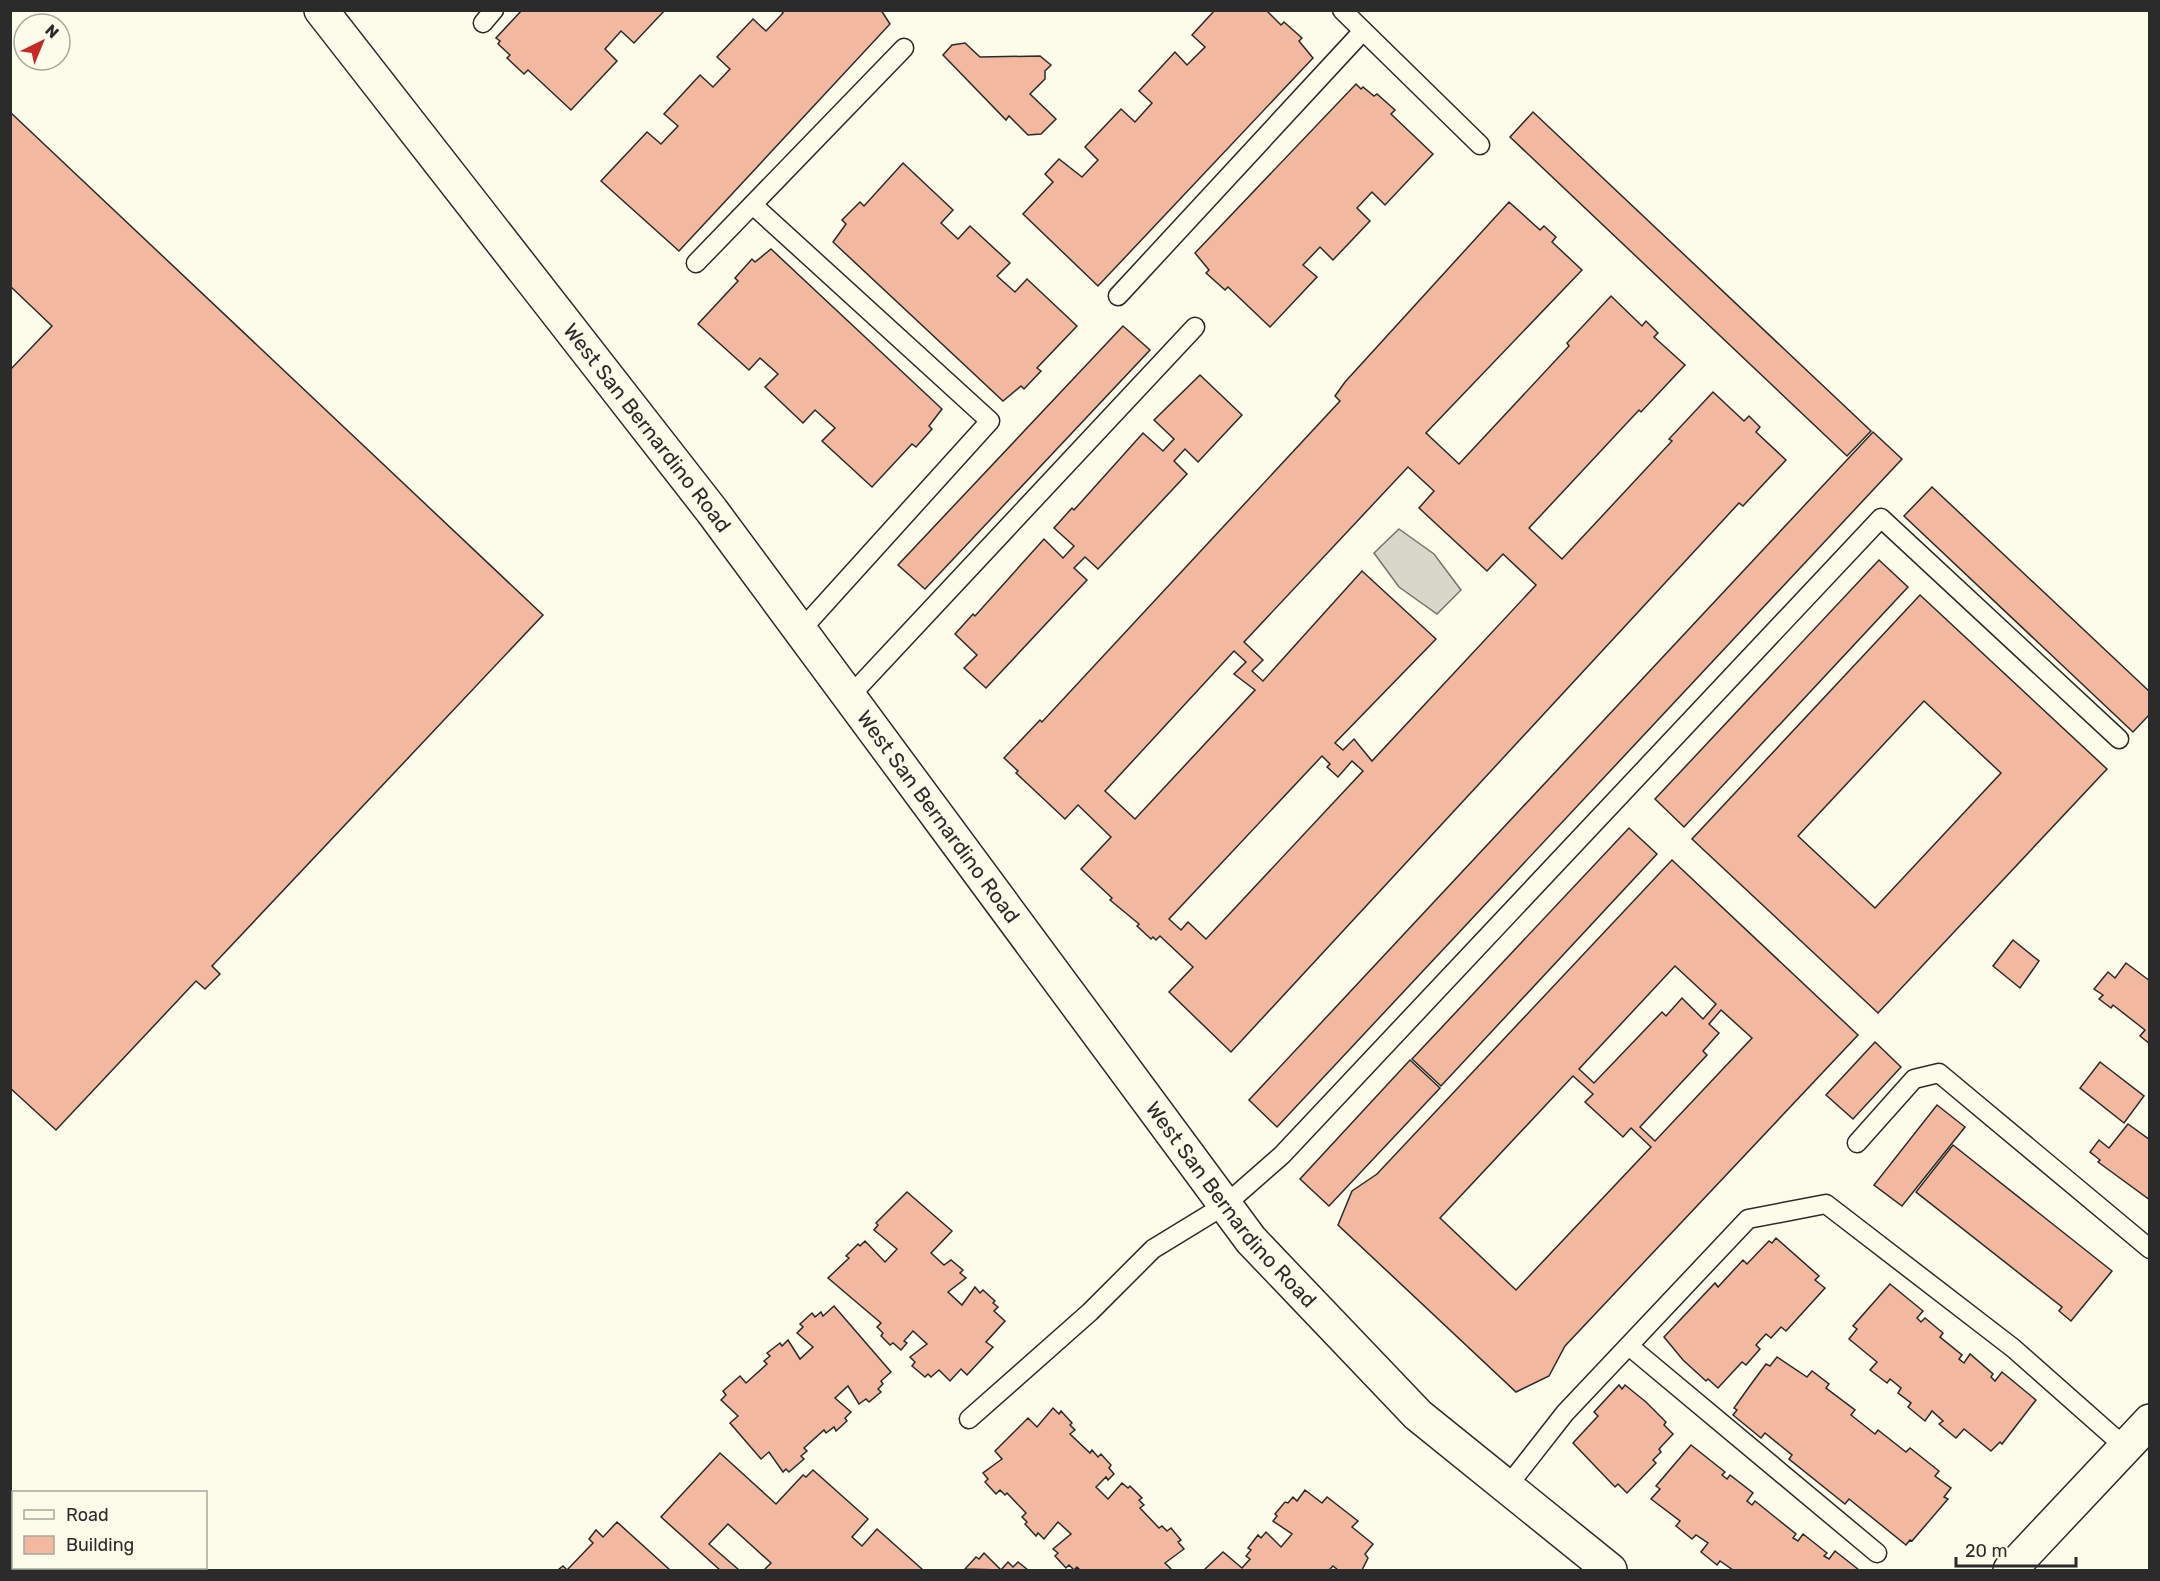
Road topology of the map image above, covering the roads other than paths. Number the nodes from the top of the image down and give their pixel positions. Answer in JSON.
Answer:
{"nodes":[{"id":1,"x":321,"y":10,"type":"edge"},
{"id":2,"x":1342,"y":10,"type":"edge"},
{"id":3,"x":1363,"y":31,"type":"junction"},
{"id":4,"x":904,"y":48,"type":"dead end"},
{"id":5,"x":1480,"y":145,"type":"dead end"},
{"id":6,"x":753,"y":205,"type":"junction"},
{"id":7,"x":696,"y":263,"type":"dead end"},
{"id":8,"x":1118,"y":296,"type":"dead end"},
{"id":9,"x":1195,"y":327,"type":"dead end"},
{"id":10,"x":801,"y":630,"type":"junction"},
{"id":11,"x":849,"y":697,"type":"junction"},
{"id":12,"x":2119,"y":739,"type":"dead end"},
{"id":13,"x":1857,"y":1143,"type":"dead end"},
{"id":14,"x":1225,"y":1205,"type":"junction"},
{"id":15,"x":2150,"y":1250,"type":"edge"},
{"id":16,"x":1629,"y":1346,"type":"junction"},
{"id":17,"x":969,"y":1419,"type":"dead end"},
{"id":18,"x":2150,"y":1421,"type":"edge"},
{"id":19,"x":2125,"y":1447,"type":"junction"},
{"id":20,"x":1507,"y":1487,"type":"junction"},
{"id":21,"x":1877,"y":1553,"type":"dead end"},
{"id":22,"x":1610,"y":1570,"type":"edge"},
{"id":23,"x":2010,"y":1570,"type":"edge"}],
"edges":[{"from":1,"to":10,"type":"street","name":"West San Bernardino Road"},
{"from":2,"to":3,"type":"lane"},
{"from":3,"to":5,"type":"lane"},
{"from":3,"to":8,"type":"lane"},
{"from":4,"to":6,"type":"lane"},
{"from":6,"to":7,"type":"lane"},
{"from":6,"to":10,"type":"lane"},
{"from":9,"to":11,"type":"lane"},
{"from":10,"to":11,"type":"street","name":"West San Bernardino Road"},
{"from":11,"to":14,"type":"street","name":"West San Bernardino Road"},
{"from":12,"to":14,"type":"lane"},
{"from":13,"to":15,"type":"lane"},
{"from":14,"to":17,"type":"lane"},
{"from":14,"to":20,"type":"street","name":"West San Bernardino Road"},
{"from":16,"to":19,"type":"lane"},
{"from":16,"to":20,"type":"lane"},
{"from":16,"to":21,"type":"lane"},
{"from":18,"to":19,"type":"street"},
{"from":19,"to":23,"type":"street"},
{"from":20,"to":22,"type":"street","name":"West San Bernardino Road"}]}
